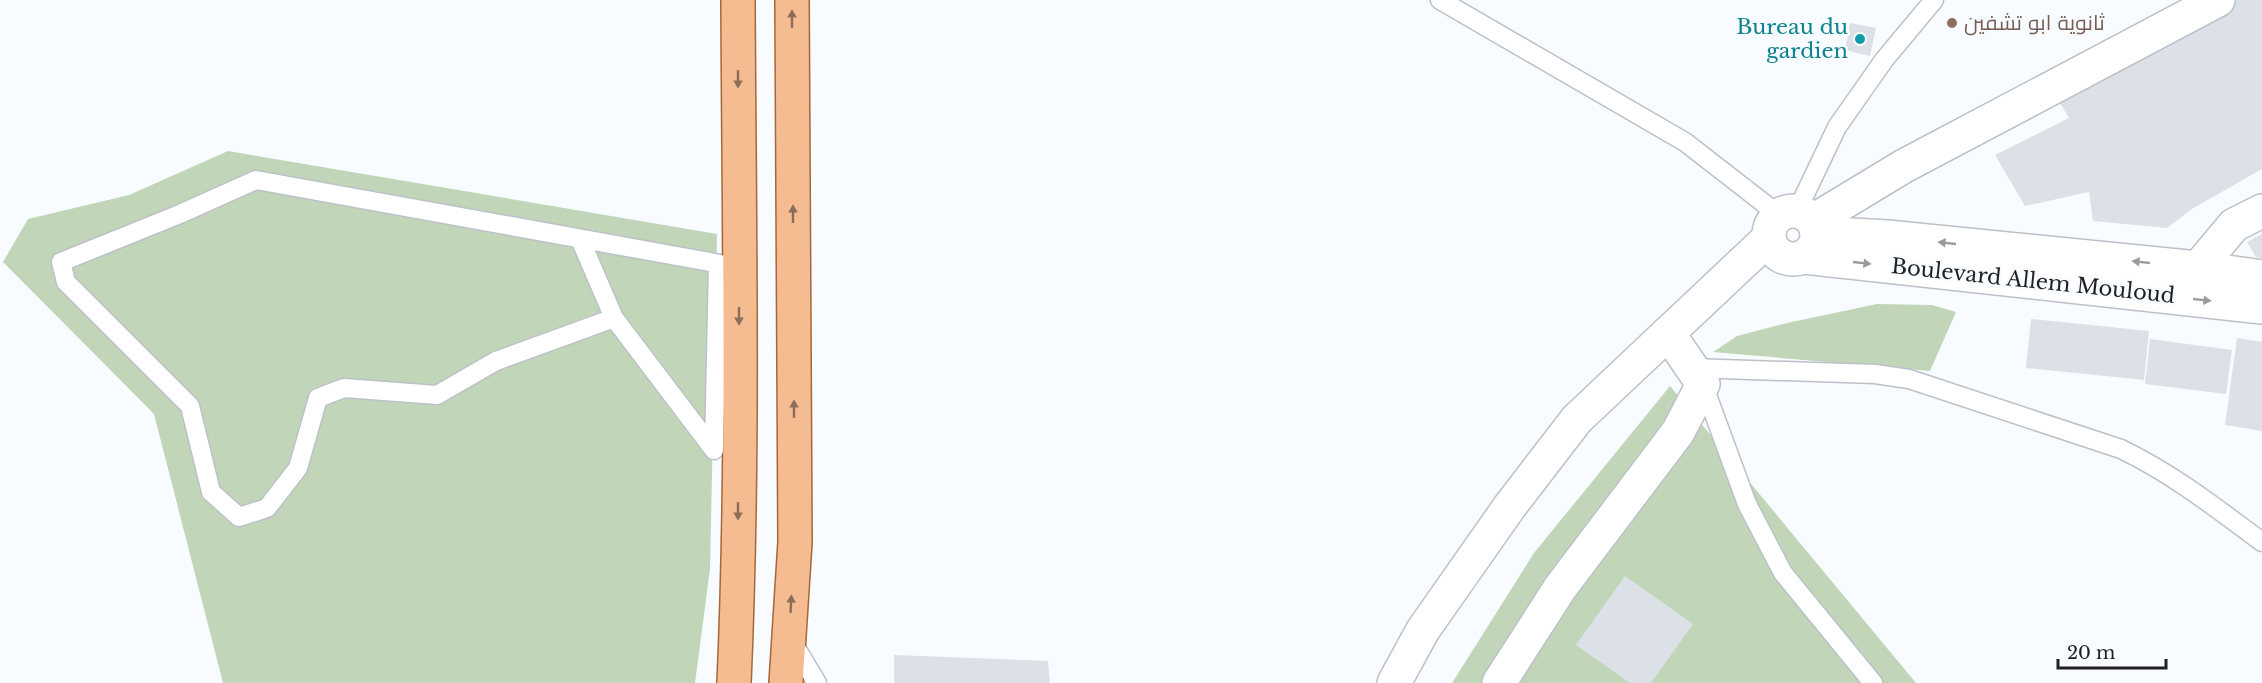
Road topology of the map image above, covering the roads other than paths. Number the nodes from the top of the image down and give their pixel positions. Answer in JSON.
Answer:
{"nodes":[{"id":1,"x":738,"y":0,"type":"edge"},
{"id":2,"x":792,"y":0,"type":"edge"},
{"id":3,"x":1440,"y":0,"type":"edge"},
{"id":4,"x":1934,"y":0,"type":"edge"},
{"id":5,"x":2218,"y":0,"type":"edge"},
{"id":6,"x":2262,"y":211,"type":"edge"},
{"id":7,"x":1794,"y":233,"type":"junction"},
{"id":8,"x":580,"y":239,"type":"junction"},
{"id":9,"x":729,"y":266,"type":"junction"},
{"id":10,"x":2198,"y":268,"type":"junction"},
{"id":11,"x":2262,"y":277,"type":"edge"},
{"id":12,"x":2262,"y":307,"type":"edge"},
{"id":13,"x":614,"y":318,"type":"junction"},
{"id":14,"x":1668,"y":333,"type":"junction"},
{"id":15,"x":1698,"y":376,"type":"junction"},
{"id":16,"x":2262,"y":542,"type":"edge"},
{"id":17,"x":789,"y":637,"type":"junction"},
{"id":18,"x":734,"y":683,"type":"edge"},
{"id":19,"x":786,"y":683,"type":"edge"},
{"id":20,"x":817,"y":683,"type":"edge"},
{"id":21,"x":1394,"y":683,"type":"edge"},
{"id":22,"x":1498,"y":683,"type":"edge"},
{"id":23,"x":1874,"y":683,"type":"edge"}],
"edges":[{"from":1,"to":9,"type":"main road","one_way":true},
{"from":17,"to":2,"type":"main road","one_way":true},
{"from":3,"to":7,"type":"lane"},
{"from":4,"to":7,"type":"lane"},
{"from":5,"to":7,"type":"main road"},
{"from":6,"to":10,"type":"main road"},
{"from":10,"to":7,"type":"main road","name":"Boulevard Allem Mouloud","one_way":true},
{"from":7,"to":12,"type":"main road","name":"Boulevard Allem Mouloud","one_way":true},
{"from":7,"to":14,"type":"main road"},
{"from":8,"to":9,"type":"lane"},
{"from":8,"to":13,"type":"lane"},
{"from":8,"to":13,"type":"lane"},
{"from":9,"to":13,"type":"lane"},
{"from":9,"to":18,"type":"main road","one_way":true},
{"from":10,"to":11,"type":"main road","name":"Boulevard Allem Mouloud"},
{"from":14,"to":15,"type":"main road"},
{"from":14,"to":21,"type":"main road"},
{"from":15,"to":16,"type":"lane"},
{"from":15,"to":22,"type":"main road"},
{"from":15,"to":23,"type":"lane"},
{"from":17,"to":19,"type":"main road"},
{"from":17,"to":20,"type":"lane"}]}
